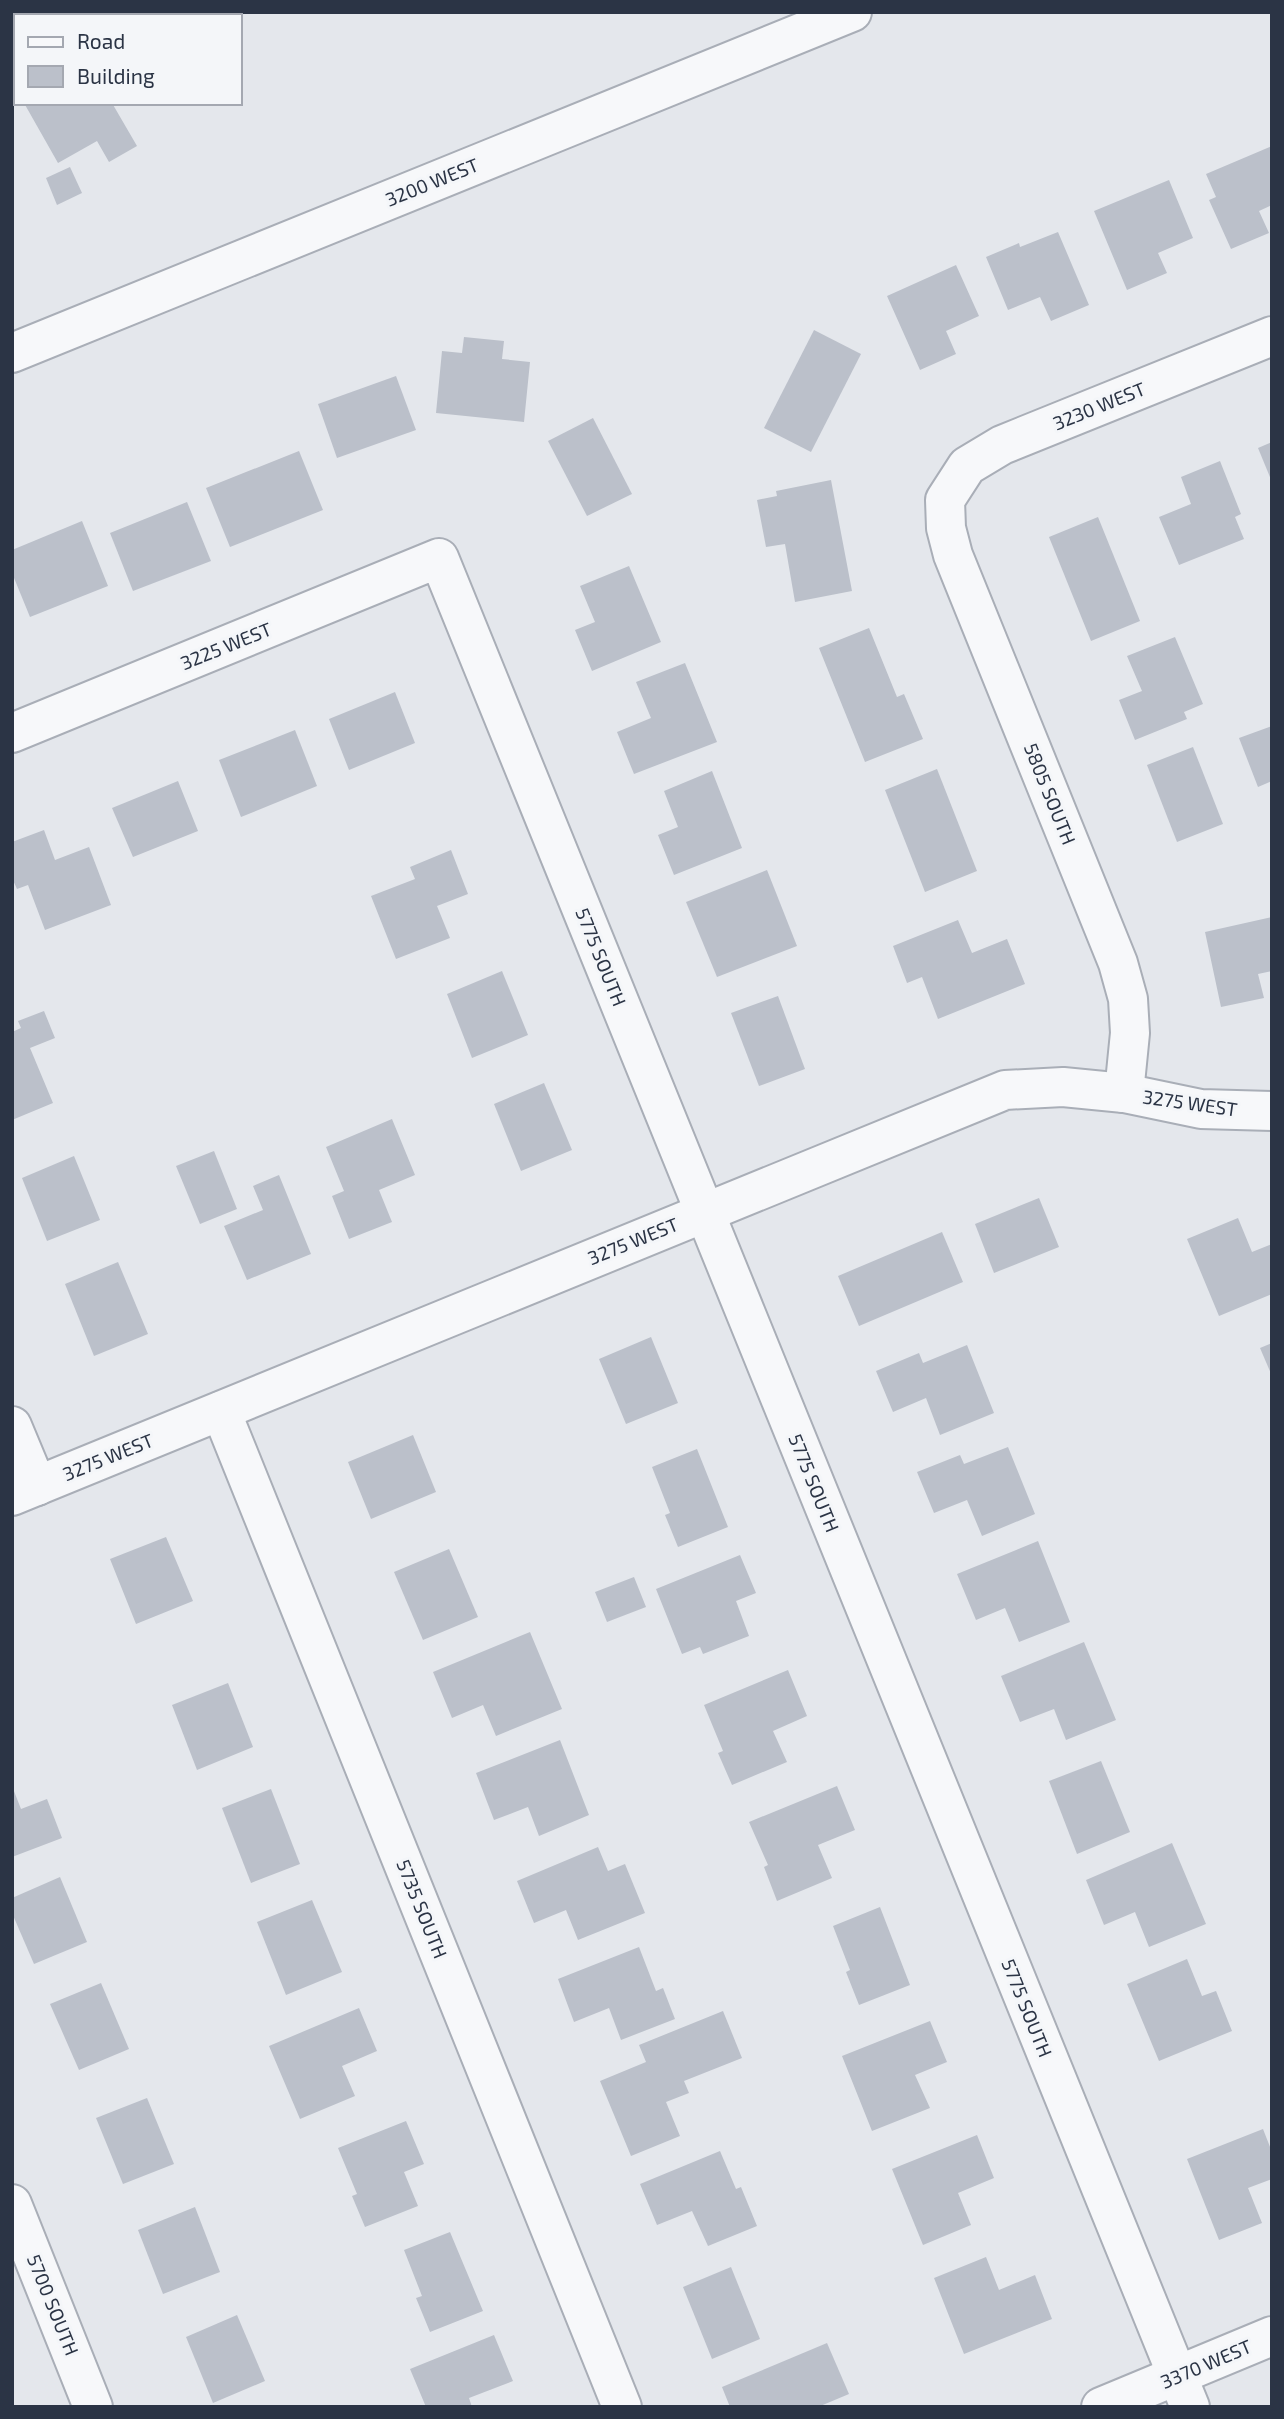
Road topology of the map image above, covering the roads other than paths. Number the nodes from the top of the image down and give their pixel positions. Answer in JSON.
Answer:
{"nodes":[{"id":1,"x":852,"y":12,"type":"edge"},
{"id":2,"x":1272,"y":336,"type":"edge"},
{"id":3,"x":12,"y":353,"type":"edge"},
{"id":4,"x":945,"y":500,"type":"joint"},
{"id":5,"x":439,"y":558,"type":"joint"},
{"id":6,"x":12,"y":733,"type":"edge"},
{"id":7,"x":1124,"y":1093,"type":"junction"},
{"id":8,"x":1272,"y":1111,"type":"edge"},
{"id":9,"x":704,"y":1211,"type":"junction"},
{"id":10,"x":221,"y":1411,"type":"junction"},
{"id":11,"x":12,"y":1426,"type":"edge"},
{"id":12,"x":25,"y":1491,"type":"edge"},
{"id":13,"x":12,"y":2204,"type":"edge"},
{"id":14,"x":1272,"y":2336,"type":"edge"},
{"id":15,"x":1183,"y":2391,"type":"edge"},
{"id":16,"x":93,"y":2407,"type":"edge"},
{"id":17,"x":622,"y":2407,"type":"edge"},
{"id":18,"x":1101,"y":2407,"type":"edge"}],
"edges":[{"from":1,"to":3,"type":"street","name":"3200 WEST"},
{"from":2,"to":4,"type":"street","name":"3230 WEST"},
{"from":4,"to":7,"type":"street","name":"5805 SOUTH"},
{"from":5,"to":6,"type":"street","name":"3225 WEST"},
{"from":5,"to":9,"type":"street","name":"5775 SOUTH"},
{"from":7,"to":8,"type":"street","name":"3275 WEST"},
{"from":7,"to":9,"type":"street","name":"3275 WEST"},
{"from":9,"to":10,"type":"street","name":"3275 WEST"},
{"from":9,"to":15,"type":"street","name":"5775 SOUTH"},
{"from":10,"to":12,"type":"street","name":"3275 WEST"},
{"from":10,"to":17,"type":"street","name":"5735 SOUTH"},
{"from":11,"to":12,"type":"street"},
{"from":13,"to":16,"type":"street","name":"5700 SOUTH"},
{"from":14,"to":15,"type":"street","name":"3370 WEST"},
{"from":15,"to":18,"type":"street","name":"3370 WEST"}]}
